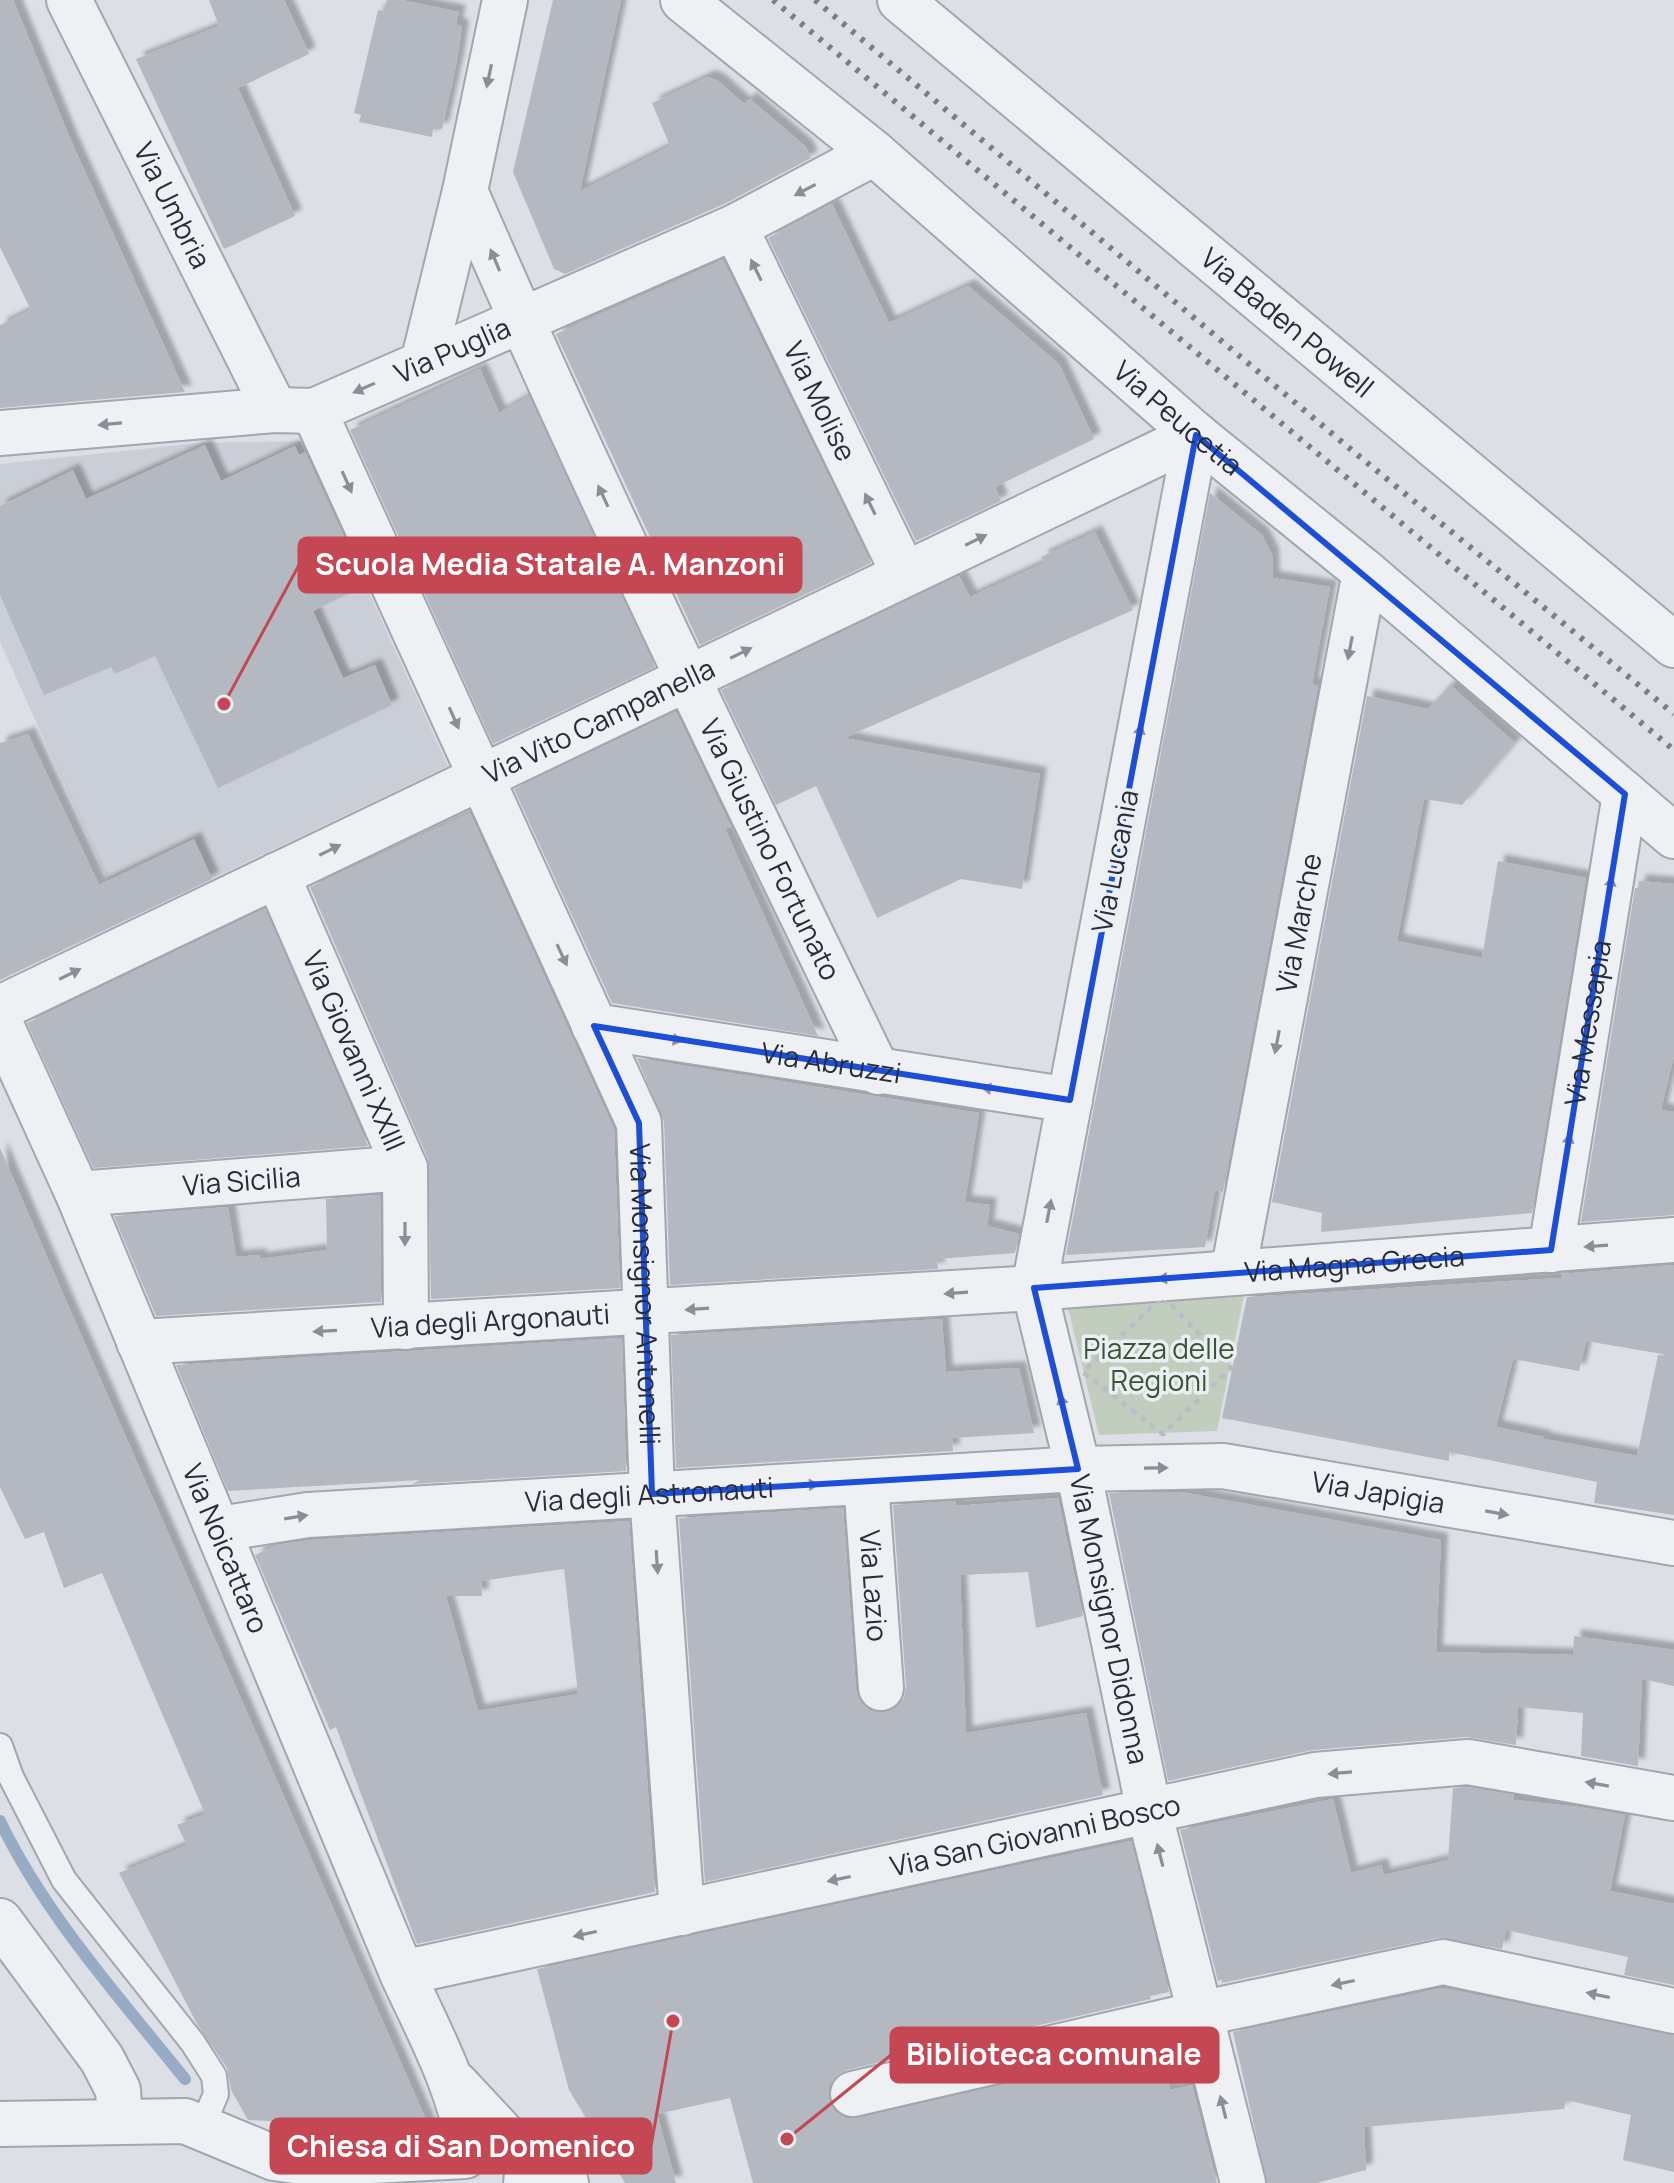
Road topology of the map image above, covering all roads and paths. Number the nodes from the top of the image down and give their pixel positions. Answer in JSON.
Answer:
{"nodes":[{"id":1,"x":69,"y":0,"type":"edge"},
{"id":2,"x":505,"y":0,"type":"edge"},
{"id":3,"x":683,"y":0,"type":"edge"},
{"id":4,"x":900,"y":0,"type":"edge"},
{"id":5,"x":874,"y":153,"type":"junction"},
{"id":6,"x":465,"y":191,"type":"junction"},
{"id":7,"x":735,"y":227,"type":"junction"},
{"id":8,"x":521,"y":320,"type":"junction"},
{"id":9,"x":423,"y":363,"type":"junction"},
{"id":10,"x":295,"y":410,"type":"junction"},
{"id":11,"x":0,"y":433,"type":"edge"},
{"id":12,"x":1196,"y":435,"type":"junction"},
{"id":13,"x":1365,"y":572,"type":"junction"},
{"id":14,"x":904,"y":574,"type":"junction"},
{"id":15,"x":1674,"y":645,"type":"edge"},
{"id":16,"x":687,"y":679,"type":"junction"},
{"id":17,"x":481,"y":777,"type":"junction"},
{"id":18,"x":1625,"y":794,"type":"junction"},
{"id":19,"x":1674,"y":836,"type":"edge"},
{"id":20,"x":277,"y":875,"type":"junction"},
{"id":21,"x":0,"y":1008,"type":"edge"},
{"id":22,"x":0,"y":1023,"type":"edge"},
{"id":23,"x":594,"y":1026,"type":"junction"},
{"id":24,"x":878,"y":1072,"type":"junction"},
{"id":25,"x":1070,"y":1100,"type":"junction"},
{"id":26,"x":405,"y":1168,"type":"junction"},
{"id":27,"x":78,"y":1194,"type":"junction"},
{"id":28,"x":1674,"y":1240,"type":"edge"},
{"id":29,"x":1551,"y":1250,"type":"junction"},
{"id":30,"x":1233,"y":1273,"type":"junction"},
{"id":31,"x":1034,"y":1288,"type":"junction"},
{"id":32,"x":1163,"y":1296,"type":"joint"},
{"id":33,"x":647,"y":1312,"type":"junction"},
{"id":34,"x":406,"y":1327,"type":"junction"},
{"id":35,"x":139,"y":1342,"type":"junction"},
{"id":36,"x":1078,"y":1469,"type":"junction"},
{"id":37,"x":866,"y":1482,"type":"junction"},
{"id":38,"x":652,"y":1494,"type":"junction"},
{"id":39,"x":219,"y":1529,"type":"junction"},
{"id":40,"x":1674,"y":1543,"type":"edge"},
{"id":41,"x":881,"y":1688,"type":"dead end"},
{"id":42,"x":0,"y":1746,"type":"edge"},
{"id":43,"x":1674,"y":1798,"type":"edge"},
{"id":44,"x":1149,"y":1811,"type":"junction"},
{"id":45,"x":682,"y":1913,"type":"junction"},
{"id":46,"x":0,"y":1921,"type":"edge"},
{"id":47,"x":402,"y":1973,"type":"junction"},
{"id":48,"x":1674,"y":2011,"type":"edge"},
{"id":49,"x":1199,"y":2014,"type":"junction"},
{"id":50,"x":853,"y":2094,"type":"dead end"},
{"id":51,"x":120,"y":2121,"type":"junction"},
{"id":52,"x":0,"y":2124,"type":"edge"},
{"id":53,"x":202,"y":2127,"type":"junction"},
{"id":54,"x":492,"y":2161,"type":"edge"},
{"id":55,"x":360,"y":2164,"type":"junction"},
{"id":56,"x":272,"y":2170,"type":"edge"},
{"id":57,"x":428,"y":2183,"type":"edge"},
{"id":58,"x":566,"y":2183,"type":"edge"},
{"id":59,"x":1243,"y":2183,"type":"edge"}],
"edges":[{"from":1,"to":10,"type":"street","name":"Via Umbria"},
{"from":2,"to":6,"type":"street","one_way":true},
{"from":3,"to":5,"type":"street","name":"Via Peucetia"},
{"from":4,"to":15,"type":"street","name":"Via Baden Powell"},
{"from":5,"to":7,"type":"street","name":"Via Puglia","one_way":true},
{"from":5,"to":12,"type":"street","name":"Via Peucetia"},
{"from":8,"to":6,"type":"street","name":"Via Giustino Fortunato","one_way":true},
{"from":6,"to":9,"type":"street"},
{"from":7,"to":8,"type":"street","name":"Via Puglia"},
{"from":14,"to":7,"type":"street","name":"Via Molise","one_way":true},
{"from":8,"to":9,"type":"street","name":"Via Puglia"},
{"from":16,"to":8,"type":"street","name":"Via Giustino Fortunato","one_way":true},
{"from":9,"to":10,"type":"street","name":"Via Puglia","one_way":true},
{"from":10,"to":11,"type":"street","name":"Via Puglia","one_way":true},
{"from":10,"to":17,"type":"street","name":"Via Monsignor Antonelli","one_way":true},
{"from":12,"to":13,"type":"street","name":"Via Peucetia"},
{"from":14,"to":12,"type":"street","name":"Via Vito Campanella","one_way":true},
{"from":25,"to":12,"type":"street","name":"Via Lucania","one_way":true},
{"from":13,"to":18,"type":"street","name":"Via Peucetia"},
{"from":13,"to":30,"type":"street","name":"Via Marche","one_way":true},
{"from":16,"to":14,"type":"street","name":"Via Vito Campanella","one_way":true},
{"from":16,"to":17,"type":"street","name":"Via Vito Campanella"},
{"from":16,"to":24,"type":"street","name":"Via Giustino Fortunato"},
{"from":20,"to":17,"type":"street","name":"Via Vito Campanella","one_way":true},
{"from":17,"to":23,"type":"street","name":"Via Monsignor Antonelli","one_way":true},
{"from":18,"to":19,"type":"street","name":"Via Peucetia"},
{"from":29,"to":18,"type":"street","name":"Via Messapia","one_way":true},
{"from":21,"to":20,"type":"street","name":"Via Vito Campanella","one_way":true},
{"from":20,"to":26,"type":"street","name":"Via Giovanni XXIII"},
{"from":22,"to":27,"type":"street","name":"Via Noicattaro"},
{"from":23,"to":24,"type":"street","name":"Via Abruzzi","one_way":true},
{"from":23,"to":33,"type":"street","name":"Via Monsignor Antonelli"},
{"from":25,"to":24,"type":"street","name":"Via Abruzzi","one_way":true},
{"from":31,"to":25,"type":"street","name":"Via Lucania","one_way":true},
{"from":26,"to":27,"type":"street","name":"Via Sicilia"},
{"from":26,"to":34,"type":"street","name":"Via Giovanni XXIII","one_way":true},
{"from":27,"to":35,"type":"street","name":"Via Noicattaro"},
{"from":28,"to":29,"type":"street","name":"Via Magna Grecia","one_way":true},
{"from":29,"to":30,"type":"street","name":"Via Magna Grecia"},
{"from":30,"to":31,"type":"street","name":"Via Magna Grecia","one_way":true},
{"from":31,"to":33,"type":"street","name":"Via degli Argonauti","one_way":true},
{"from":36,"to":31,"type":"street","name":"Via Monsignor Didonna","one_way":true},
{"from":32,"to":32,"type":"path"},
{"from":33,"to":34,"type":"street","name":"Via degli Argonauti"},
{"from":33,"to":38,"type":"street","name":"Via Monsignor Antonelli"},
{"from":34,"to":35,"type":"street","name":"Via degli Argonauti","one_way":true},
{"from":35,"to":39,"type":"street","name":"Via Noicattaro"},
{"from":36,"to":37,"type":"street","name":"Via degli Astronauti"},
{"from":36,"to":40,"type":"street","name":"Via Japigia","one_way":true},
{"from":36,"to":44,"type":"street","name":"Via Monsignor Didonna"},
{"from":38,"to":37,"type":"street","name":"Via degli Astronauti","one_way":true},
{"from":37,"to":41,"type":"street","name":"Via Lazio"},
{"from":39,"to":38,"type":"street","name":"Via degli Astronauti","one_way":true},
{"from":38,"to":45,"type":"street","name":"Via Monsignor Antonelli","one_way":true},
{"from":39,"to":47,"type":"street","name":"Via Noicattaro"},
{"from":42,"to":53,"type":"lane"},
{"from":43,"to":44,"type":"street","name":"Via San Giovanni Bosco","one_way":true},
{"from":44,"to":45,"type":"street","name":"Via San Giovanni Bosco","one_way":true},
{"from":49,"to":44,"type":"street","name":"Via Monsignor Didonna","one_way":true},
{"from":45,"to":47,"type":"street","name":"Via San Giovanni Bosco","one_way":true},
{"from":46,"to":51,"type":"street"},
{"from":47,"to":54,"type":"street","name":"Via Noicattaro"},
{"from":48,"to":49,"type":"street","one_way":true},
{"from":49,"to":50,"type":"street"},
{"from":59,"to":49,"type":"street","name":"Via Monsignor Didonna","one_way":true},
{"from":51,"to":52,"type":"street"},
{"from":51,"to":53,"type":"street"},
{"from":53,"to":56,"type":"street"},
{"from":54,"to":55,"type":"street"},
{"from":54,"to":58,"type":"street","name":"Via Noicattaro"},
{"from":55,"to":56,"type":"street"},
{"from":55,"to":57,"type":"street"}]}
